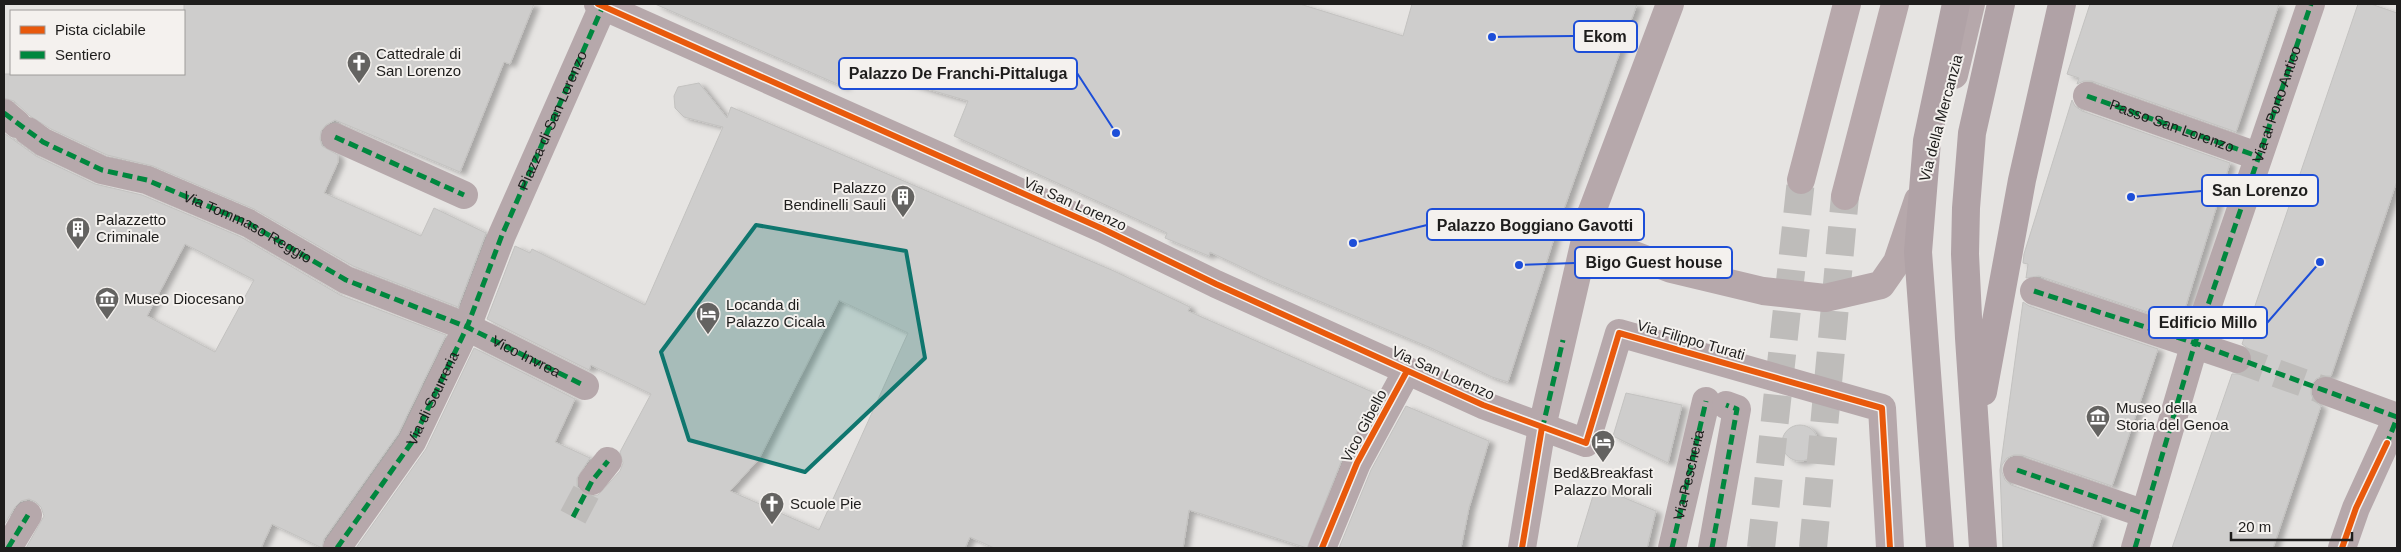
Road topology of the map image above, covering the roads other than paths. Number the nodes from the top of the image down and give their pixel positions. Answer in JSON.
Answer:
{"nodes":[{"id":1,"x":1670,"y":4,"type":"edge"},
{"id":2,"x":1847,"y":4,"type":"edge"},
{"id":3,"x":1895,"y":4,"type":"edge"},
{"id":4,"x":1956,"y":4,"type":"edge"},
{"id":5,"x":1972,"y":4,"type":"edge"},
{"id":6,"x":2001,"y":4,"type":"edge"},
{"id":7,"x":2062,"y":4,"type":"edge"},
{"id":8,"x":601,"y":5,"type":"edge"},
{"id":9,"x":2307,"y":6,"type":"edge"},
{"id":10,"x":2088,"y":96,"type":"dead end"},
{"id":11,"x":16,"y":123,"type":"edge"},
{"id":12,"x":335,"y":137,"type":"dead end"},
{"id":13,"x":2257,"y":156,"type":"junction"},
{"id":14,"x":1801,"y":180,"type":"tunnel mouth"},
{"id":15,"x":464,"y":195,"type":"dead end"},
{"id":16,"x":1845,"y":196,"type":"tunnel mouth"},
{"id":17,"x":1591,"y":214,"type":"junction"},
{"id":18,"x":502,"y":234,"type":"joint"},
{"id":19,"x":2034,"y":291,"type":"dead end"},
{"id":20,"x":468,"y":327,"type":"junction"},
{"id":21,"x":2195,"y":343,"type":"junction"},
{"id":22,"x":2237,"y":359,"type":"tunnel mouth"},
{"id":23,"x":1407,"y":371,"type":"junction"},
{"id":24,"x":585,"y":386,"type":"dead end"},
{"id":25,"x":2326,"y":391,"type":"tunnel mouth"},
{"id":26,"x":2397,"y":417,"type":"edge"},
{"id":27,"x":1542,"y":427,"type":"junction"},
{"id":28,"x":1974,"y":440,"type":"junction"},
{"id":29,"x":2017,"y":470,"type":"dead end"},
{"id":30,"x":2145,"y":514,"type":"junction"},
{"id":31,"x":28,"y":515,"type":"dead end"},
{"id":32,"x":8,"y":548,"type":"edge"},
{"id":33,"x":337,"y":548,"type":"edge"},
{"id":34,"x":1322,"y":548,"type":"edge"},
{"id":35,"x":1522,"y":548,"type":"edge"},
{"id":36,"x":1672,"y":548,"type":"edge"},
{"id":37,"x":1712,"y":548,"type":"edge"},
{"id":38,"x":1890,"y":548,"type":"edge"},
{"id":39,"x":1940,"y":548,"type":"edge"},
{"id":40,"x":1983,"y":548,"type":"edge"},
{"id":41,"x":2135,"y":548,"type":"edge"},
{"id":42,"x":2342,"y":548,"type":"edge"}],
"edges":[{"from":1,"to":17,"type":"street"},
{"from":2,"to":14,"type":"main road"},
{"from":3,"to":16,"type":"main road"},
{"from":4,"to":39,"type":"highway","bridge":true},
{"from":5,"to":17,"type":"street","name":"Via della Mercanzia"},
{"from":6,"to":28,"type":"highway"},
{"from":7,"to":28,"type":"highway"},
{"from":8,"to":18,"type":"street","name":"Piazza di San Lorenzo"},
{"from":8,"to":23,"type":"street","name":"Via San Lorenzo"},
{"from":9,"to":13,"type":"street","name":"Via al Porto Antico"},
{"from":10,"to":13,"type":"street","name":"Passo San Lorenzo"},
{"from":11,"to":20,"type":"street","name":"Via Tommaso Reggio"},
{"from":12,"to":15,"type":"street"},
{"from":13,"to":21,"type":"street","name":"Via al Porto Antico"},
{"from":17,"to":27,"type":"street"},
{"from":18,"to":20,"type":"street","name":"Via di Scurreria"},
{"from":19,"to":21,"type":"street"},
{"from":20,"to":24,"type":"street","name":"Vico Invrea"},
{"from":20,"to":33,"type":"street","name":"Via di Scurreria"},
{"from":21,"to":22,"type":"street"},
{"from":21,"to":30,"type":"street","name":"Via al Porto Antico"},
{"from":23,"to":27,"type":"street","name":"Via San Lorenzo"},
{"from":23,"to":34,"type":"street","name":"Vico Gibello"},
{"from":25,"to":26,"type":"street"},
{"from":26,"to":42,"type":"street"},
{"from":27,"to":35,"type":"street"},
{"from":27,"to":38,"type":"street","name":"Via Filippo Turati"},
{"from":28,"to":40,"type":"highway"},
{"from":29,"to":30,"type":"street"},
{"from":30,"to":41,"type":"street","name":"Via al Porto Antico"},
{"from":31,"to":32,"type":"street"},
{"from":36,"to":37,"type":"street","name":"Via Pescheria"}]}
